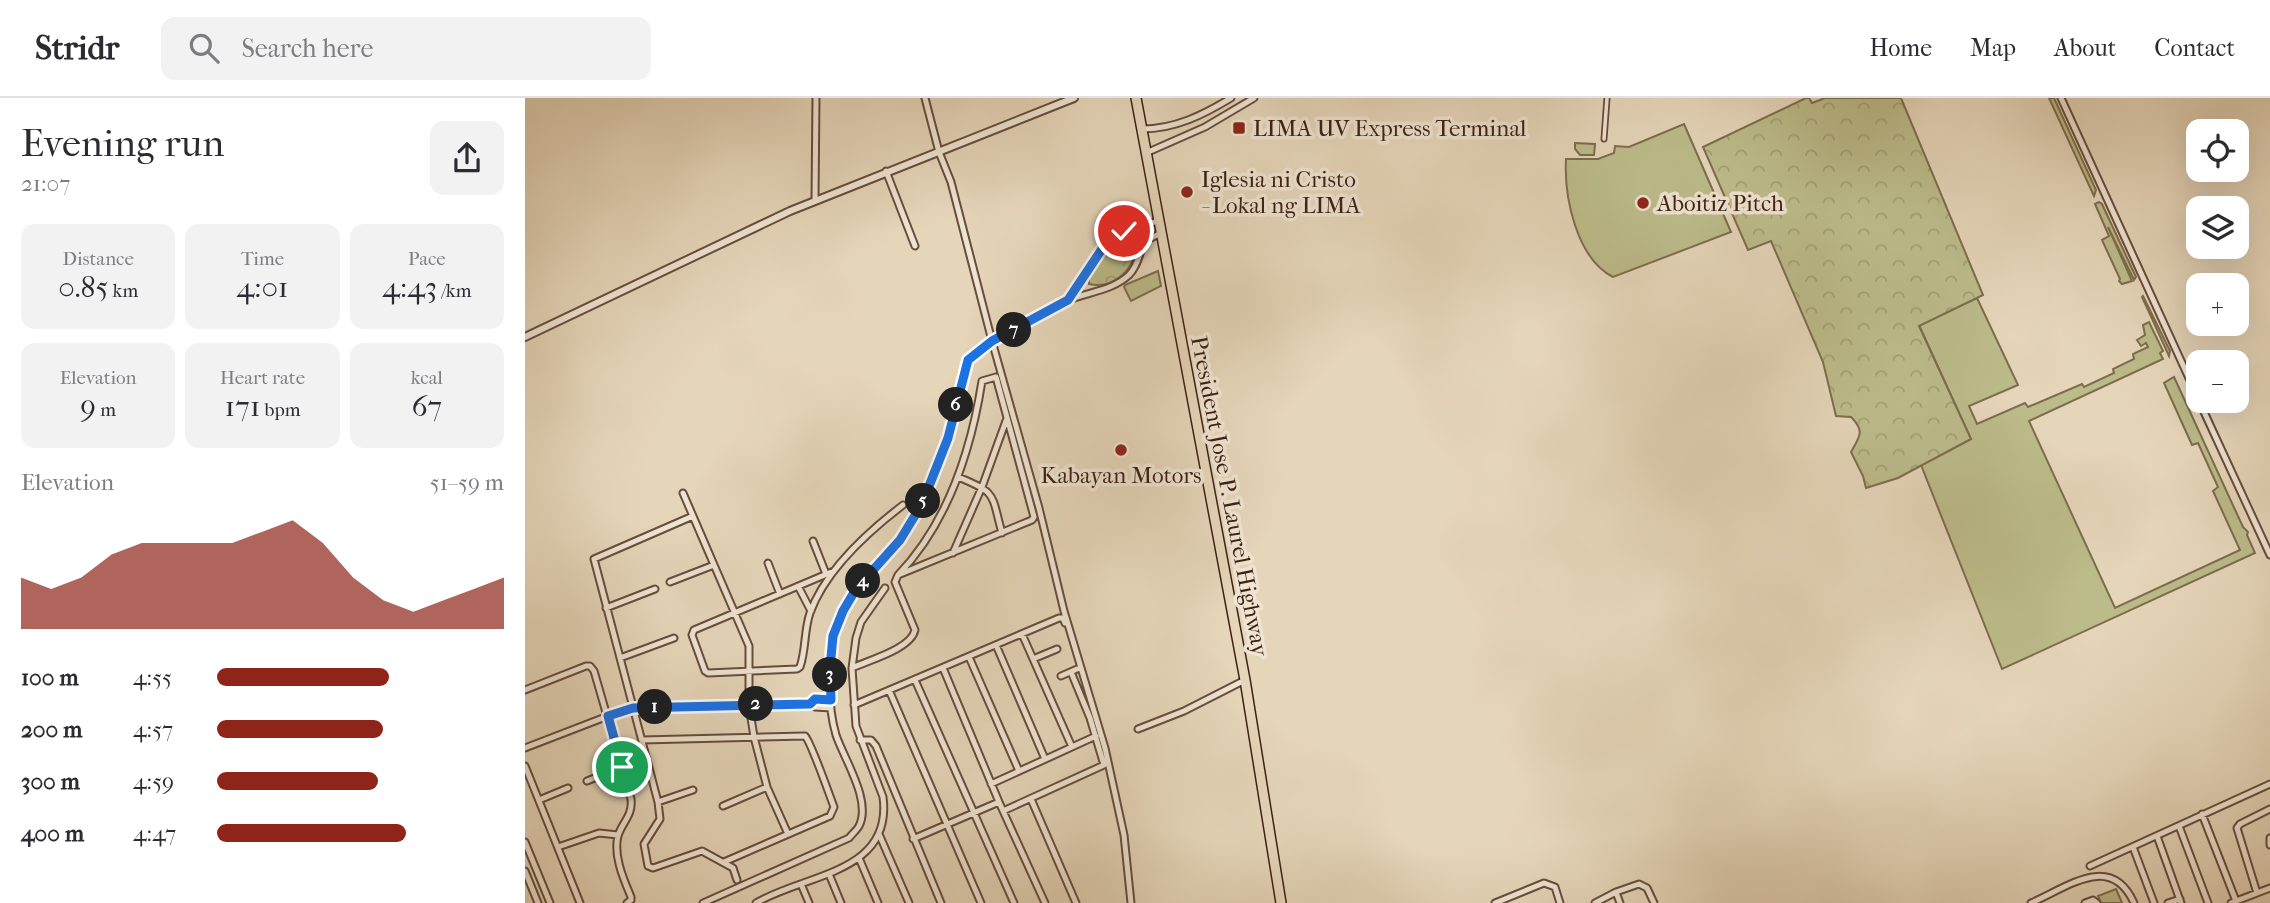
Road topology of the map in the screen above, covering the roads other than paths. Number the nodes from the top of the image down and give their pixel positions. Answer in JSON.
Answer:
{"nodes":[{"id":1,"x":816,"y":98,"type":"edge"},
{"id":2,"x":925,"y":98,"type":"edge"},
{"id":3,"x":1074,"y":98,"type":"edge"},
{"id":4,"x":1136,"y":98,"type":"edge"},
{"id":5,"x":1231,"y":98,"type":"edge"},
{"id":6,"x":1254,"y":98,"type":"edge"},
{"id":7,"x":1607,"y":98,"type":"edge"},
{"id":8,"x":2061,"y":98,"type":"edge"},
{"id":9,"x":1142,"y":129,"type":"junction"},
{"id":10,"x":1604,"y":139,"type":"dead end"},
{"id":11,"x":939,"y":152,"type":"junction"},
{"id":12,"x":1146,"y":153,"type":"junction"},
{"id":13,"x":886,"y":171,"type":"junction"},
{"id":14,"x":815,"y":200,"type":"junction"},
{"id":15,"x":1159,"y":221,"type":"junction"},
{"id":16,"x":1161,"y":233,"type":"junction"},
{"id":17,"x":915,"y":246,"type":"dead end"},
{"id":18,"x":1068,"y":300,"type":"junction"},
{"id":19,"x":525,"y":337,"type":"edge"},
{"id":20,"x":992,"y":341,"type":"junction"},
{"id":21,"x":2186,"y":371,"type":"edge"},
{"id":22,"x":2205,"y":413,"type":"edge"},
{"id":23,"x":1007,"y":418,"type":"junction"},
{"id":24,"x":958,"y":477,"type":"junction"},
{"id":25,"x":982,"y":486,"type":"junction"},
{"id":26,"x":683,"y":493,"type":"dead end"},
{"id":27,"x":903,"y":505,"type":"dead end"},
{"id":28,"x":693,"y":516,"type":"junction"},
{"id":29,"x":1002,"y":533,"type":"junction"},
{"id":30,"x":813,"y":541,"type":"dead end"},
{"id":31,"x":953,"y":553,"type":"junction"},
{"id":32,"x":2270,"y":555,"type":"edge"},
{"id":33,"x":915,"y":556,"type":"junction"},
{"id":34,"x":768,"y":563,"type":"dead end"},
{"id":35,"x":714,"y":565,"type":"junction"},
{"id":36,"x":923,"y":565,"type":"junction"},
{"id":37,"x":834,"y":571,"type":"junction"},
{"id":38,"x":826,"y":574,"type":"junction"},
{"id":39,"x":898,"y":575,"type":"junction"},
{"id":40,"x":670,"y":582,"type":"dead end"},
{"id":41,"x":799,"y":586,"type":"junction"},
{"id":42,"x":885,"y":588,"type":"dead end"},
{"id":43,"x":655,"y":589,"type":"dead end"},
{"id":44,"x":780,"y":594,"type":"junction"},
{"id":45,"x":606,"y":608,"type":"junction"},
{"id":46,"x":811,"y":611,"type":"junction"},
{"id":47,"x":734,"y":613,"type":"junction"},
{"id":48,"x":1022,"y":634,"type":"junction"},
{"id":49,"x":1069,"y":635,"type":"dead end"},
{"id":50,"x":674,"y":638,"type":"dead end"},
{"id":51,"x":996,"y":645,"type":"junction"},
{"id":52,"x":1057,"y":649,"type":"dead end"},
{"id":53,"x":969,"y":657,"type":"junction"},
{"id":54,"x":620,"y":659,"type":"junction"},
{"id":55,"x":1033,"y":659,"type":"junction"},
{"id":56,"x":852,"y":668,"type":"junction"},
{"id":57,"x":943,"y":668,"type":"junction"},
{"id":58,"x":749,"y":671,"type":"junction"},
{"id":59,"x":1061,"y":676,"type":"dead end"},
{"id":60,"x":915,"y":680,"type":"junction"},
{"id":61,"x":1245,"y":680,"type":"junction"},
{"id":62,"x":525,"y":690,"type":"edge"},
{"id":63,"x":889,"y":691,"type":"junction"},
{"id":64,"x":831,"y":700,"type":"junction"},
{"id":65,"x":810,"y":704,"type":"junction"},
{"id":66,"x":749,"y":705,"type":"junction"},
{"id":67,"x":854,"y":705,"type":"junction"},
{"id":68,"x":633,"y":708,"type":"junction"},
{"id":69,"x":831,"y":708,"type":"junction"},
{"id":70,"x":608,"y":716,"type":"junction"},
{"id":71,"x":1138,"y":729,"type":"dead end"},
{"id":72,"x":1096,"y":736,"type":"junction"},
{"id":73,"x":754,"y":737,"type":"junction"},
{"id":74,"x":642,"y":740,"type":"junction"},
{"id":75,"x":860,"y":740,"type":"junction"},
{"id":76,"x":1072,"y":747,"type":"junction"},
{"id":77,"x":525,"y":748,"type":"edge"},
{"id":78,"x":1045,"y":759,"type":"junction"},
{"id":79,"x":525,"y":766,"type":"edge"},
{"id":80,"x":622,"y":767,"type":"junction"},
{"id":81,"x":1019,"y":771,"type":"junction"},
{"id":82,"x":587,"y":780,"type":"dead end"},
{"id":83,"x":991,"y":784,"type":"junction"},
{"id":84,"x":2270,"y":784,"type":"edge"},
{"id":85,"x":767,"y":787,"type":"junction"},
{"id":86,"x":568,"y":788,"type":"dead end"},
{"id":87,"x":693,"y":790,"type":"dead end"},
{"id":88,"x":894,"y":792,"type":"junction"},
{"id":89,"x":883,"y":797,"type":"junction"},
{"id":90,"x":1031,"y":799,"type":"junction"},
{"id":91,"x":539,"y":800,"type":"junction"},
{"id":92,"x":658,"y":802,"type":"junction"},
{"id":93,"x":999,"y":802,"type":"junction"},
{"id":94,"x":723,"y":806,"type":"dead end"},
{"id":95,"x":2270,"y":808,"type":"edge"},
{"id":96,"x":1003,"y":811,"type":"junction"},
{"id":97,"x":974,"y":813,"type":"junction"},
{"id":98,"x":2203,"y":814,"type":"junction"},
{"id":99,"x":947,"y":824,"type":"junction"},
{"id":100,"x":2179,"y":826,"type":"junction"},
{"id":101,"x":788,"y":834,"type":"junction"},
{"id":102,"x":879,"y":834,"type":"junction"},
{"id":103,"x":618,"y":835,"type":"junction"},
{"id":104,"x":2157,"y":836,"type":"junction"},
{"id":105,"x":2270,"y":838,"type":"edge"},
{"id":106,"x":913,"y":839,"type":"junction"},
{"id":107,"x":525,"y":842,"type":"edge"},
{"id":108,"x":2270,"y":845,"type":"edge"},
{"id":109,"x":558,"y":847,"type":"junction"},
{"id":110,"x":2133,"y":847,"type":"junction"},
{"id":111,"x":859,"y":858,"type":"junction"},
{"id":112,"x":724,"y":862,"type":"junction"},
{"id":113,"x":2090,"y":866,"type":"dead end"},
{"id":114,"x":525,"y":870,"type":"edge"},
{"id":115,"x":829,"y":874,"type":"junction"},
{"id":116,"x":737,"y":880,"type":"dead end"},
{"id":117,"x":801,"y":884,"type":"junction"},
{"id":118,"x":2270,"y":888,"type":"edge"},
{"id":119,"x":533,"y":890,"type":"junction"},
{"id":120,"x":1616,"y":892,"type":"junction"},
{"id":121,"x":525,"y":893,"type":"edge"},
{"id":122,"x":2257,"y":893,"type":"junction"},
{"id":123,"x":776,"y":894,"type":"junction"},
{"id":124,"x":725,"y":899,"type":"edge"},
{"id":125,"x":2180,"y":901,"type":"edge"},
{"id":126,"x":2096,"y":902,"type":"edge"},
{"id":127,"x":2233,"y":902,"type":"edge"},
{"id":128,"x":538,"y":903,"type":"edge"},
{"id":129,"x":550,"y":903,"type":"edge"},
{"id":130,"x":580,"y":903,"type":"edge"},
{"id":131,"x":627,"y":903,"type":"edge"},
{"id":132,"x":703,"y":903,"type":"edge"},
{"id":133,"x":756,"y":903,"type":"edge"},
{"id":134,"x":780,"y":903,"type":"edge"},
{"id":135,"x":809,"y":903,"type":"edge"},
{"id":136,"x":841,"y":903,"type":"edge"},
{"id":137,"x":878,"y":903,"type":"edge"},
{"id":138,"x":909,"y":903,"type":"edge"},
{"id":139,"x":941,"y":903,"type":"edge"},
{"id":140,"x":981,"y":903,"type":"edge"},
{"id":141,"x":1014,"y":903,"type":"edge"},
{"id":142,"x":1045,"y":903,"type":"edge"},
{"id":143,"x":1076,"y":903,"type":"edge"},
{"id":144,"x":1131,"y":903,"type":"edge"},
{"id":145,"x":1281,"y":903,"type":"edge"},
{"id":146,"x":1495,"y":903,"type":"edge"},
{"id":147,"x":1560,"y":903,"type":"edge"},
{"id":148,"x":1595,"y":903,"type":"edge"},
{"id":149,"x":1620,"y":903,"type":"edge"},
{"id":150,"x":1654,"y":903,"type":"edge"},
{"id":151,"x":2031,"y":903,"type":"edge"},
{"id":152,"x":2085,"y":903,"type":"edge"},
{"id":153,"x":2134,"y":903,"type":"edge"},
{"id":154,"x":2154,"y":903,"type":"edge"},
{"id":155,"x":2168,"y":903,"type":"edge"},
{"id":156,"x":2208,"y":903,"type":"edge"}],
"edges":[{"from":1,"to":14,"type":"street"},
{"from":2,"to":11,"type":"street"},
{"from":3,"to":11,"type":"street"},
{"from":4,"to":9,"type":"highway","name":"President Jose P. Laurel Highway"},
{"from":5,"to":9,"type":"street"},
{"from":6,"to":12,"type":"street"},
{"from":7,"to":10,"type":"street"},
{"from":8,"to":21,"type":"street"},
{"from":9,"to":12,"type":"highway","name":"President Jose P. Laurel Highway"},
{"from":11,"to":13,"type":"street"},
{"from":11,"to":20,"type":"street"},
{"from":12,"to":15,"type":"highway","name":"President Jose P. Laurel Highway"},
{"from":13,"to":14,"type":"street"},
{"from":13,"to":17,"type":"street"},
{"from":14,"to":19,"type":"street"},
{"from":15,"to":16,"type":"highway","name":"President Jose P. Laurel Highway"},
{"from":15,"to":18,"type":"street"},
{"from":16,"to":18,"type":"street"},
{"from":16,"to":61,"type":"highway","name":"President Jose P. Laurel Highway"},
{"from":18,"to":20,"type":"street"},
{"from":20,"to":64,"type":"street"},
{"from":20,"to":144,"type":"street"},
{"from":22,"to":32,"type":"street"},
{"from":23,"to":24,"type":"street"},
{"from":23,"to":25,"type":"street"},
{"from":23,"to":29,"type":"street"},
{"from":24,"to":25,"type":"street"},
{"from":24,"to":33,"type":"street"},
{"from":25,"to":29,"type":"street"},
{"from":25,"to":31,"type":"street"},
{"from":26,"to":28,"type":"street"},
{"from":27,"to":37,"type":"street"},
{"from":28,"to":35,"type":"street"},
{"from":28,"to":45,"type":"street"},
{"from":29,"to":31,"type":"street"},
{"from":30,"to":38,"type":"street"},
{"from":31,"to":36,"type":"street"},
{"from":33,"to":36,"type":"street"},
{"from":33,"to":39,"type":"street"},
{"from":34,"to":44,"type":"street"},
{"from":35,"to":40,"type":"street"},
{"from":35,"to":47,"type":"street"},
{"from":36,"to":39,"type":"street"},
{"from":37,"to":38,"type":"street"},
{"from":37,"to":46,"type":"street"},
{"from":38,"to":41,"type":"street"},
{"from":39,"to":56,"type":"street"},
{"from":41,"to":44,"type":"street"},
{"from":41,"to":46,"type":"street"},
{"from":42,"to":56,"type":"street"},
{"from":43,"to":45,"type":"street"},
{"from":44,"to":47,"type":"street"},
{"from":45,"to":54,"type":"street"},
{"from":46,"to":58,"type":"street"},
{"from":47,"to":58,"type":"street"},
{"from":47,"to":58,"type":"street"},
{"from":48,"to":49,"type":"street"},
{"from":48,"to":51,"type":"street"},
{"from":48,"to":55,"type":"street"},
{"from":50,"to":54,"type":"street"},
{"from":51,"to":53,"type":"street"},
{"from":51,"to":78,"type":"street"},
{"from":52,"to":55,"type":"street"},
{"from":53,"to":57,"type":"street"},
{"from":53,"to":81,"type":"street"},
{"from":54,"to":68,"type":"street"},
{"from":55,"to":76,"type":"street"},
{"from":56,"to":67,"type":"street"},
{"from":57,"to":60,"type":"street"},
{"from":57,"to":83,"type":"street"},
{"from":58,"to":66,"type":"street"},
{"from":59,"to":72,"type":"street"},
{"from":60,"to":63,"type":"street"},
{"from":60,"to":97,"type":"street"},
{"from":61,"to":71,"type":"street"},
{"from":61,"to":145,"type":"highway","name":"President Jose P. Laurel Highway"},
{"from":62,"to":70,"type":"street"},
{"from":63,"to":67,"type":"street"},
{"from":63,"to":99,"type":"street"},
{"from":64,"to":65,"type":"street"},
{"from":64,"to":69,"type":"street"},
{"from":65,"to":66,"type":"street"},
{"from":65,"to":69,"type":"street"},
{"from":66,"to":68,"type":"street"},
{"from":66,"to":73,"type":"street"},
{"from":67,"to":75,"type":"street"},
{"from":68,"to":70,"type":"street"},
{"from":68,"to":74,"type":"street"},
{"from":69,"to":124,"type":"street"},
{"from":70,"to":77,"type":"street"},
{"from":70,"to":80,"type":"street"},
{"from":72,"to":76,"type":"street"},
{"from":72,"to":90,"type":"street"},
{"from":73,"to":74,"type":"street"},
{"from":73,"to":85,"type":"street"},
{"from":73,"to":101,"type":"street"},
{"from":74,"to":92,"type":"street"},
{"from":75,"to":88,"type":"street"},
{"from":75,"to":89,"type":"street"},
{"from":76,"to":78,"type":"street"},
{"from":78,"to":81,"type":"street"},
{"from":79,"to":91,"type":"street"},
{"from":80,"to":82,"type":"street"},
{"from":80,"to":103,"type":"street"},
{"from":81,"to":83,"type":"street"},
{"from":83,"to":93,"type":"street"},
{"from":84,"to":98,"type":"street"},
{"from":85,"to":94,"type":"street"},
{"from":85,"to":101,"type":"street"},
{"from":86,"to":91,"type":"street"},
{"from":87,"to":92,"type":"street"},
{"from":88,"to":89,"type":"street"},
{"from":88,"to":106,"type":"street"},
{"from":89,"to":102,"type":"street"},
{"from":90,"to":96,"type":"street"},
{"from":90,"to":143,"type":"street"},
{"from":91,"to":109,"type":"street"},
{"from":92,"to":112,"type":"street"},
{"from":93,"to":96,"type":"street"},
{"from":93,"to":97,"type":"street"},
{"from":95,"to":122,"type":"street"},
{"from":96,"to":142,"type":"street"},
{"from":97,"to":99,"type":"street"},
{"from":97,"to":141,"type":"street"},
{"from":98,"to":100,"type":"street"},
{"from":98,"to":127,"type":"street"},
{"from":99,"to":106,"type":"street"},
{"from":99,"to":140,"type":"street"},
{"from":100,"to":104,"type":"street"},
{"from":100,"to":156,"type":"street"},
{"from":101,"to":112,"type":"street"},
{"from":102,"to":111,"type":"street"},
{"from":102,"to":138,"type":"street"},
{"from":103,"to":109,"type":"street"},
{"from":103,"to":131,"type":"street"},
{"from":104,"to":110,"type":"street"},
{"from":104,"to":125,"type":"street"},
{"from":105,"to":108,"type":"street"},
{"from":106,"to":139,"type":"street"},
{"from":107,"to":129,"type":"street"},
{"from":109,"to":130,"type":"street"},
{"from":110,"to":113,"type":"street"},
{"from":110,"to":154,"type":"street"},
{"from":111,"to":115,"type":"street"},
{"from":111,"to":137,"type":"street"},
{"from":112,"to":116,"type":"street"},
{"from":114,"to":119,"type":"street"},
{"from":115,"to":117,"type":"street"},
{"from":115,"to":136,"type":"street"},
{"from":117,"to":123,"type":"street"},
{"from":117,"to":135,"type":"street"},
{"from":118,"to":122,"type":"street"},
{"from":119,"to":121,"type":"street"},
{"from":119,"to":128,"type":"street"},
{"from":120,"to":148,"type":"street"},
{"from":120,"to":149,"type":"street"},
{"from":120,"to":150,"type":"street"},
{"from":122,"to":127,"type":"street"},
{"from":123,"to":133,"type":"street"},
{"from":123,"to":134,"type":"street"},
{"from":124,"to":132,"type":"street"},
{"from":125,"to":155,"type":"street"},
{"from":126,"to":152,"type":"street"},
{"from":146,"to":147,"type":"street"},
{"from":151,"to":153,"type":"street"}]}
